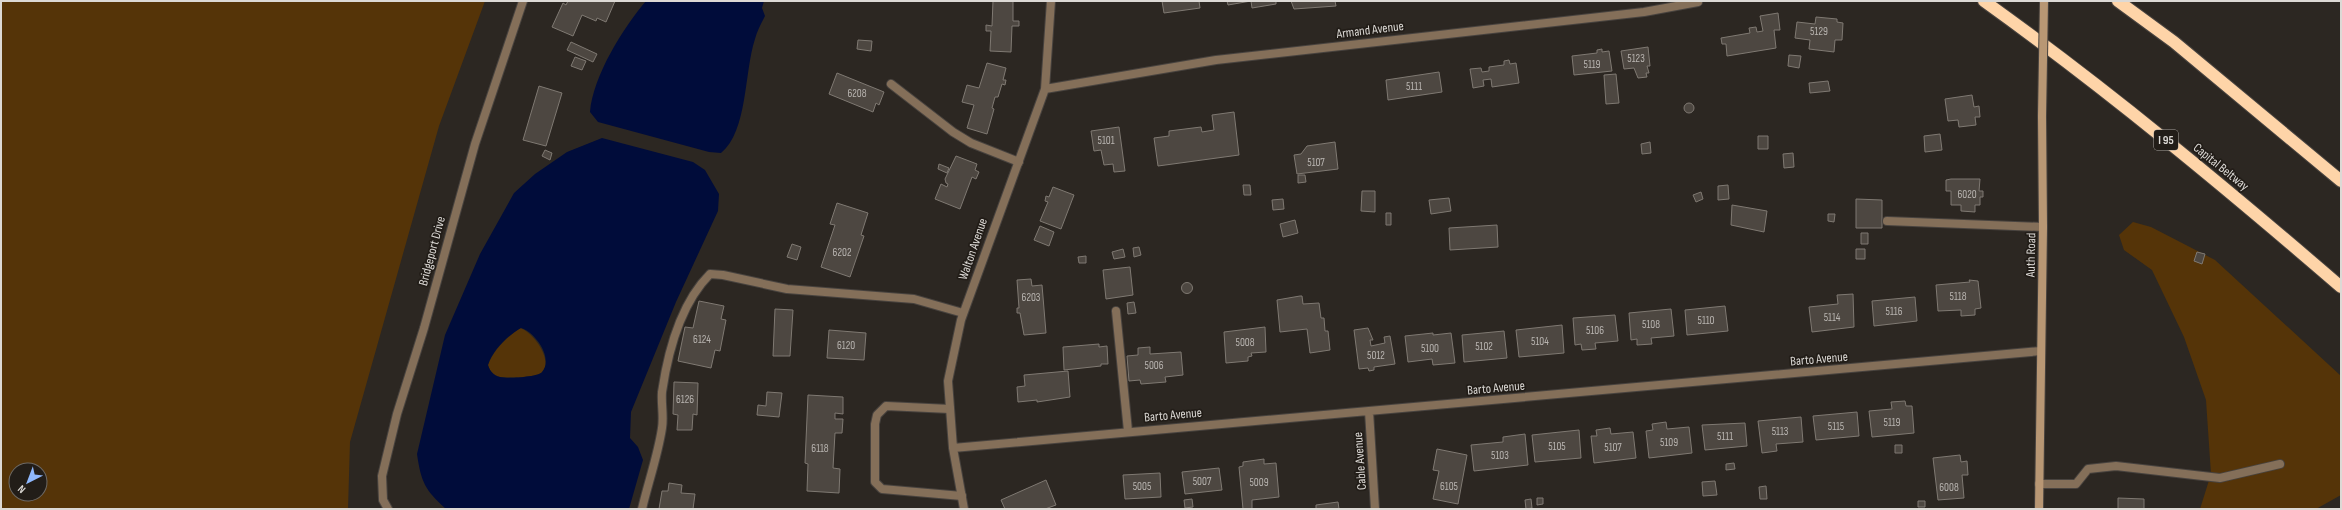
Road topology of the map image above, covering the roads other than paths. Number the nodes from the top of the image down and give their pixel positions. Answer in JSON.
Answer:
{"nodes":[{"id":1,"x":523,"y":1,"type":"edge"},
{"id":2,"x":1051,"y":1,"type":"edge"},
{"id":3,"x":1701,"y":1,"type":"edge"},
{"id":4,"x":1984,"y":1,"type":"edge"},
{"id":5,"x":2044,"y":1,"type":"edge"},
{"id":6,"x":2118,"y":1,"type":"edge"},
{"id":7,"x":891,"y":84,"type":"dead end"},
{"id":8,"x":1045,"y":89,"type":"junction"},
{"id":9,"x":1019,"y":162,"type":"junction"},
{"id":10,"x":2341,"y":181,"type":"edge"},
{"id":11,"x":1887,"y":221,"type":"dead end"},
{"id":12,"x":2043,"y":227,"type":"junction"},
{"id":13,"x":2341,"y":287,"type":"edge"},
{"id":14,"x":1116,"y":311,"type":"dead end"},
{"id":15,"x":963,"y":314,"type":"junction"},
{"id":16,"x":2041,"y":351,"type":"junction"},
{"id":17,"x":950,"y":409,"type":"junction"},
{"id":18,"x":1369,"y":411,"type":"junction"},
{"id":19,"x":1128,"y":431,"type":"junction"},
{"id":20,"x":953,"y":448,"type":"junction"},
{"id":21,"x":2280,"y":464,"type":"dead end"},
{"id":22,"x":2039,"y":484,"type":"junction"},
{"id":23,"x":962,"y":496,"type":"junction"},
{"id":24,"x":388,"y":509,"type":"edge"},
{"id":25,"x":642,"y":509,"type":"edge"},
{"id":26,"x":964,"y":509,"type":"edge"},
{"id":27,"x":1375,"y":509,"type":"edge"},
{"id":28,"x":2038,"y":509,"type":"edge"}],
"edges":[{"from":1,"to":24,"type":"street","name":"Bridgeport Drive"},
{"from":2,"to":8,"type":"street","name":"Walton Avenue"},
{"from":3,"to":8,"type":"street","name":"Armand Avenue"},
{"from":4,"to":13,"type":"highway","name":"Capital Beltway","number":"I 95"},
{"from":5,"to":12,"type":"main road","name":"Auth Road","bridge":true},
{"from":6,"to":10,"type":"highway"},
{"from":7,"to":9,"type":"street"},
{"from":8,"to":9,"type":"street","name":"Walton Avenue"},
{"from":9,"to":15,"type":"street","name":"Walton Avenue"},
{"from":11,"to":12,"type":"street"},
{"from":12,"to":16,"type":"main road","name":"Auth Road"},
{"from":14,"to":19,"type":"street"},
{"from":15,"to":17,"type":"street","name":"Walton Avenue"},
{"from":15,"to":25,"type":"street"},
{"from":16,"to":18,"type":"street","name":"Barto Avenue"},
{"from":16,"to":22,"type":"main road","name":"Auth Road"},
{"from":17,"to":20,"type":"street","name":"Walton Avenue"},
{"from":17,"to":23,"type":"street"},
{"from":18,"to":19,"type":"street","name":"Barto Avenue"},
{"from":18,"to":27,"type":"street","name":"Cable Avenue"},
{"from":19,"to":20,"type":"street","name":"Barto Avenue"},
{"from":20,"to":23,"type":"street","name":"Walton Avenue"},
{"from":21,"to":22,"type":"street"},
{"from":22,"to":28,"type":"main road","name":"Auth Road"},
{"from":23,"to":26,"type":"street","name":"Walton Avenue"}]}
